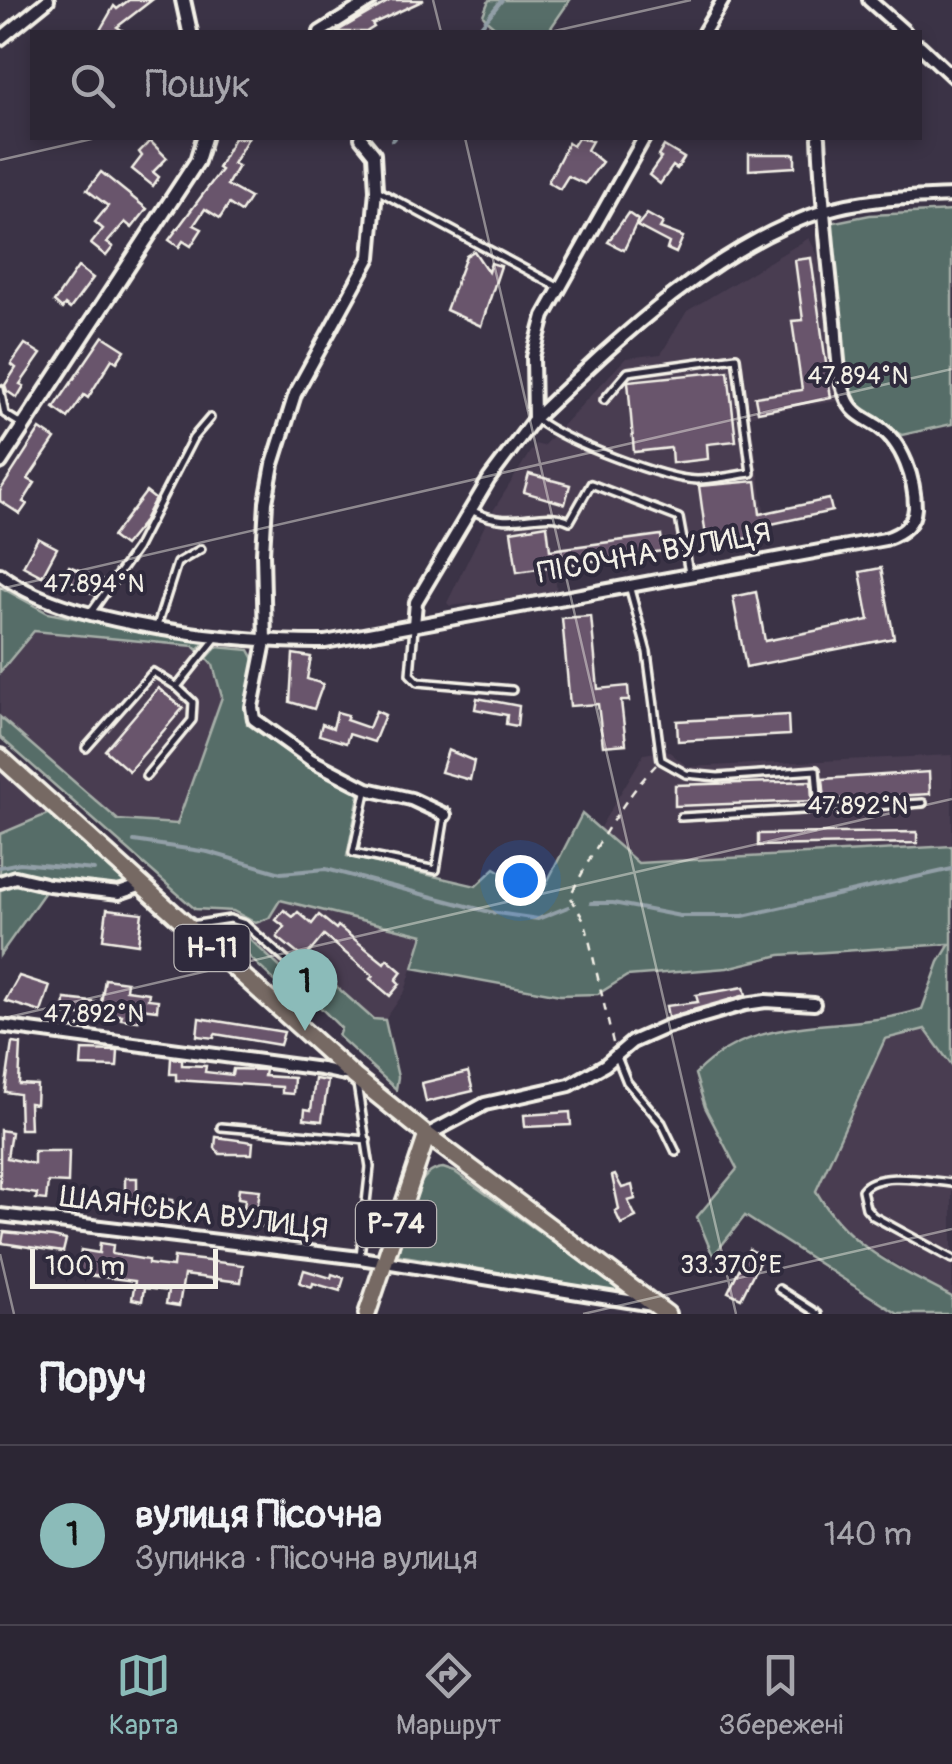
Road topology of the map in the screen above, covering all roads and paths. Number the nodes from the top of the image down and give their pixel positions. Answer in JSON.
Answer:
{"nodes":[{"id":1,"x":48,"y":0,"type":"edge"},
{"id":2,"x":183,"y":0,"type":"edge"},
{"id":3,"x":371,"y":0,"type":"edge"},
{"id":4,"x":723,"y":0,"type":"edge"},
{"id":5,"x":869,"y":0,"type":"edge"},
{"id":6,"x":190,"y":30,"type":"edge"},
{"id":7,"x":323,"y":30,"type":"edge"},
{"id":8,"x":705,"y":30,"type":"edge"},
{"id":9,"x":902,"y":30,"type":"edge"},
{"id":10,"x":0,"y":38,"type":"edge"},
{"id":11,"x":922,"y":48,"type":"edge"},
{"id":12,"x":952,"y":76,"type":"edge"},
{"id":13,"x":203,"y":140,"type":"edge"},
{"id":14,"x":363,"y":140,"type":"edge"},
{"id":15,"x":643,"y":140,"type":"edge"},
{"id":16,"x":819,"y":140,"type":"edge"},
{"id":17,"x":376,"y":190,"type":"junction"},
{"id":18,"x":952,"y":196,"type":"edge"},
{"id":19,"x":823,"y":212,"type":"junction"},
{"id":20,"x":558,"y":287,"type":"junction"},
{"id":21,"x":0,"y":390,"type":"edge"},
{"id":22,"x":604,"y":400,"type":"dead end"},
{"id":23,"x":210,"y":418,"type":"dead end"},
{"id":24,"x":534,"y":419,"type":"junction"},
{"id":25,"x":23,"y":426,"type":"junction"},
{"id":26,"x":0,"y":462,"type":"edge"},
{"id":27,"x":470,"y":510,"type":"junction"},
{"id":28,"x":201,"y":549,"type":"dead end"},
{"id":29,"x":0,"y":574,"type":"edge"},
{"id":30,"x":689,"y":575,"type":"junction"},
{"id":31,"x":629,"y":586,"type":"junction"},
{"id":32,"x":90,"y":614,"type":"junction"},
{"id":33,"x":414,"y":625,"type":"junction"},
{"id":34,"x":157,"y":626,"type":"junction"},
{"id":35,"x":218,"y":636,"type":"junction"},
{"id":36,"x":265,"y":642,"type":"junction"},
{"id":37,"x":178,"y":687,"type":"junction"},
{"id":38,"x":512,"y":690,"type":"dead end"},
{"id":39,"x":86,"y":748,"type":"dead end"},
{"id":40,"x":0,"y":757,"type":"edge"},
{"id":41,"x":661,"y":760,"type":"junction"},
{"id":42,"x":146,"y":776,"type":"dead end"},
{"id":43,"x":366,"y":789,"type":"junction"},
{"id":44,"x":923,"y":802,"type":"dead end"},
{"id":45,"x":819,"y":808,"type":"junction"},
{"id":46,"x":445,"y":815,"type":"joint"},
{"id":47,"x":681,"y":816,"type":"dead end"},
{"id":48,"x":0,"y":882,"type":"edge"},
{"id":49,"x":142,"y":885,"type":"junction"},
{"id":50,"x":188,"y":926,"type":"junction"},
{"id":51,"x":300,"y":973,"type":"dead end"},
{"id":52,"x":814,"y":1004,"type":"dead end"},
{"id":53,"x":0,"y":1026,"type":"edge"},
{"id":54,"x":616,"y":1054,"type":"junction"},
{"id":55,"x":355,"y":1076,"type":"junction"},
{"id":56,"x":221,"y":1127,"type":"dead end"},
{"id":57,"x":428,"y":1135,"type":"junction"},
{"id":58,"x":368,"y":1140,"type":"junction"},
{"id":59,"x":676,"y":1152,"type":"dead end"},
{"id":60,"x":952,"y":1182,"type":"edge"},
{"id":61,"x":0,"y":1215,"type":"edge"},
{"id":62,"x":360,"y":1258,"type":"junction"},
{"id":63,"x":952,"y":1259,"type":"edge"},
{"id":64,"x":382,"y":1262,"type":"junction"},
{"id":65,"x":779,"y":1289,"type":"dead end"},
{"id":66,"x":661,"y":1310,"type":"edge"},
{"id":67,"x":367,"y":1314,"type":"edge"},
{"id":68,"x":818,"y":1314,"type":"edge"}],
"edges":[{"from":1,"to":10,"type":"street"},
{"from":2,"to":6,"type":"street"},
{"from":3,"to":7,"type":"street"},
{"from":4,"to":8,"type":"street"},
{"from":5,"to":9,"type":"street"},
{"from":11,"to":12,"type":"street"},
{"from":13,"to":25,"type":"street"},
{"from":14,"to":17,"type":"street"},
{"from":15,"to":20,"type":"street"},
{"from":16,"to":19,"type":"street","name":"ПІСОЧНА ВУЛИЦЯ"},
{"from":17,"to":20,"type":"lane"},
{"from":17,"to":36,"type":"street"},
{"from":18,"to":19,"type":"street"},
{"from":19,"to":24,"type":"street"},
{"from":19,"to":30,"type":"street","name":"ПІСОЧНА ВУЛИЦЯ"},
{"from":20,"to":24,"type":"street"},
{"from":21,"to":25,"type":"lane"},
{"from":22,"to":24,"type":"lane"},
{"from":23,"to":32,"type":"lane"},
{"from":24,"to":27,"type":"street"},
{"from":25,"to":26,"type":"street"},
{"from":27,"to":30,"type":"lane"},
{"from":27,"to":33,"type":"street"},
{"from":28,"to":34,"type":"lane"},
{"from":29,"to":32,"type":"street","name":"ПІСОЧНА ВУЛИЦЯ"},
{"from":30,"to":31,"type":"street","name":"ПІСОЧНА ВУЛИЦЯ"},
{"from":31,"to":33,"type":"street","name":"ПІСОЧНА ВУЛИЦЯ"},
{"from":31,"to":41,"type":"lane"},
{"from":32,"to":34,"type":"street","name":"ПІСОЧНА ВУЛИЦЯ"},
{"from":33,"to":36,"type":"street","name":"ПІСОЧНА ВУЛИЦЯ"},
{"from":33,"to":38,"type":"lane"},
{"from":34,"to":35,"type":"street","name":"ПІСОЧНА ВУЛИЦЯ"},
{"from":35,"to":36,"type":"street","name":"ПІСОЧНА ВУЛИЦЯ"},
{"from":35,"to":37,"type":"lane"},
{"from":36,"to":43,"type":"street"},
{"from":37,"to":39,"type":"lane"},
{"from":37,"to":42,"type":"lane"},
{"from":40,"to":49,"type":"main road","number":"Н-11"},
{"from":41,"to":45,"type":"lane"},
{"from":41,"to":54,"type":"path"},
{"from":43,"to":46,"type":"street"},
{"from":43,"to":46,"type":"lane"},
{"from":44,"to":45,"type":"lane"},
{"from":45,"to":47,"type":"lane"},
{"from":48,"to":49,"type":"street"},
{"from":49,"to":50,"type":"main road","number":"Н-11"},
{"from":50,"to":51,"type":"lane"},
{"from":50,"to":55,"type":"main road","number":"Н-11"},
{"from":52,"to":54,"type":"street"},
{"from":53,"to":55,"type":"street"},
{"from":54,"to":57,"type":"street"},
{"from":54,"to":59,"type":"lane"},
{"from":55,"to":57,"type":"main road","number":"Н-11"},
{"from":55,"to":58,"type":"lane"},
{"from":56,"to":58,"type":"lane"},
{"from":57,"to":64,"type":"main road","number":"Р-74"},
{"from":57,"to":66,"type":"main road","number":"Н-11"},
{"from":58,"to":62,"type":"lane"},
{"from":60,"to":63,"type":"lane"},
{"from":61,"to":62,"type":"street","name":"ШАЯНСЬКА ВУЛИЦЯ"},
{"from":62,"to":64,"type":"street","name":"ШАЯНСЬКА ВУЛИЦЯ"},
{"from":64,"to":66,"type":"street","name":"ШАЯНСЬКА ВУЛИЦЯ"},
{"from":64,"to":67,"type":"main road","number":"Р-74"},
{"from":65,"to":68,"type":"lane"}]}
